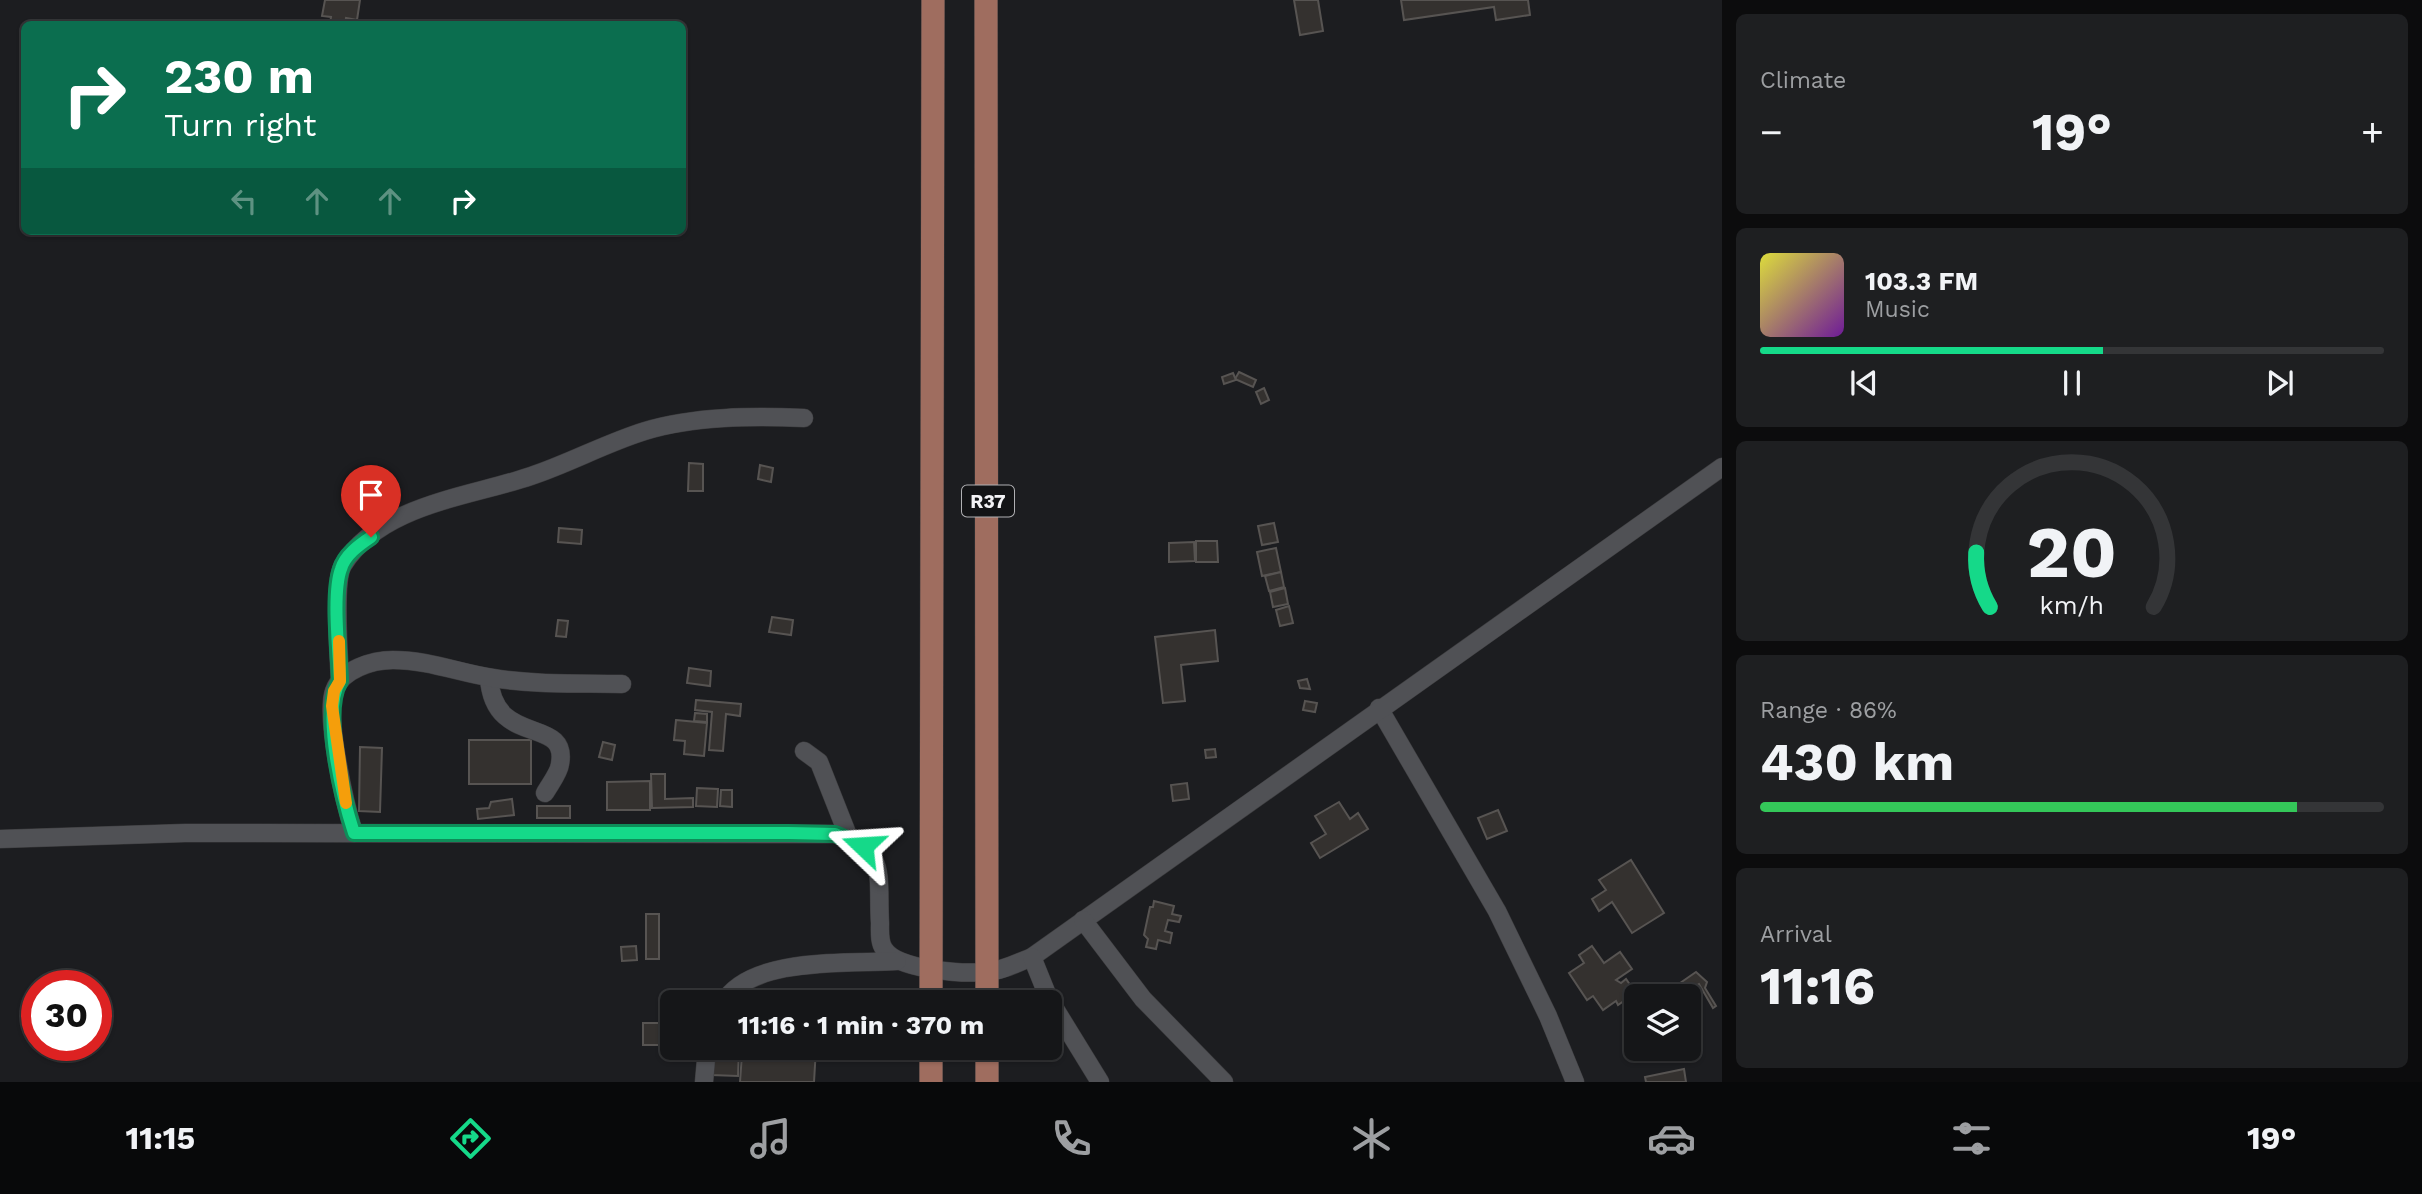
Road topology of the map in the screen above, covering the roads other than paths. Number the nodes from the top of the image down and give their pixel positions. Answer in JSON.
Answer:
{"nodes":[{"id":1,"x":933,"y":0,"type":"edge"},
{"id":2,"x":986,"y":0,"type":"edge"},
{"id":3,"x":804,"y":418,"type":"dead end"},
{"id":4,"x":1722,"y":467,"type":"edge"},
{"id":5,"x":489,"y":678,"type":"junction"},
{"id":6,"x":340,"y":681,"type":"junction"},
{"id":7,"x":622,"y":684,"type":"dead end"},
{"id":8,"x":1379,"y":708,"type":"junction"},
{"id":9,"x":804,"y":751,"type":"dead end"},
{"id":10,"x":545,"y":793,"type":"dead end"},
{"id":11,"x":354,"y":833,"type":"junction"},
{"id":12,"x":849,"y":838,"type":"junction"},
{"id":13,"x":0,"y":839,"type":"edge"},
{"id":14,"x":1083,"y":920,"type":"junction"},
{"id":15,"x":1032,"y":957,"type":"junction"},
{"id":16,"x":897,"y":961,"type":"junction"},
{"id":17,"x":931,"y":969,"type":"junction"},
{"id":18,"x":987,"y":972,"type":"junction"},
{"id":19,"x":737,"y":990,"type":"edge"},
{"id":20,"x":931,"y":990,"type":"edge"},
{"id":21,"x":987,"y":990,"type":"edge"},
{"id":22,"x":706,"y":1060,"type":"edge"},
{"id":23,"x":931,"y":1060,"type":"edge"},
{"id":24,"x":987,"y":1060,"type":"edge"},
{"id":25,"x":704,"y":1082,"type":"edge"},
{"id":26,"x":931,"y":1082,"type":"edge"},
{"id":27,"x":987,"y":1082,"type":"edge"},
{"id":28,"x":1100,"y":1082,"type":"edge"},
{"id":29,"x":1224,"y":1082,"type":"edge"},
{"id":30,"x":1575,"y":1082,"type":"edge"}],
"edges":[{"from":1,"to":17,"type":"main road","number":"R37"},
{"from":2,"to":18,"type":"main road","number":"R37"},
{"from":3,"to":6,"type":"street"},
{"from":4,"to":8,"type":"street"},
{"from":5,"to":6,"type":"street"},
{"from":5,"to":7,"type":"street"},
{"from":5,"to":10,"type":"street"},
{"from":6,"to":11,"type":"street"},
{"from":8,"to":14,"type":"street"},
{"from":8,"to":30,"type":"street"},
{"from":9,"to":12,"type":"street"},
{"from":11,"to":12,"type":"street"},
{"from":11,"to":13,"type":"street"},
{"from":12,"to":16,"type":"street"},
{"from":14,"to":15,"type":"street"},
{"from":14,"to":29,"type":"street"},
{"from":15,"to":18,"type":"street"},
{"from":15,"to":28,"type":"street"},
{"from":16,"to":17,"type":"street"},
{"from":16,"to":19,"type":"street"},
{"from":17,"to":18,"type":"street"},
{"from":17,"to":20,"type":"main road","number":"R37"},
{"from":18,"to":21,"type":"main road","number":"R37"},
{"from":22,"to":25,"type":"street"},
{"from":23,"to":26,"type":"main road"},
{"from":24,"to":27,"type":"main road"}]}
